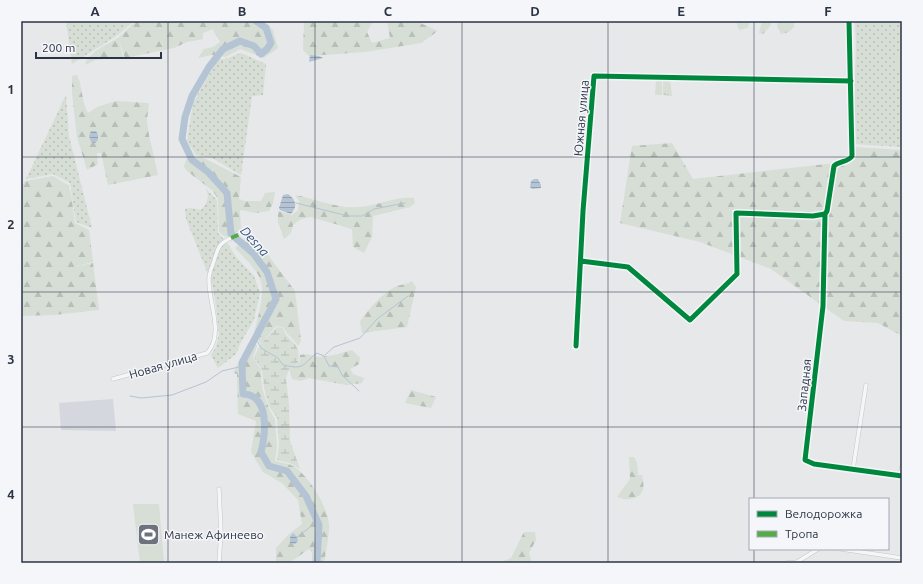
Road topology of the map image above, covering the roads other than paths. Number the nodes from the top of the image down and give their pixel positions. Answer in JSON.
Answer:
{"nodes":[{"id":1,"x":849,"y":21,"type":"edge"},
{"id":2,"x":851,"y":81,"type":"junction"},
{"id":3,"x":825,"y":214,"type":"junction"},
{"id":4,"x":231,"y":238,"type":"dead end"},
{"id":5,"x":581,"y":261,"type":"junction"},
{"id":6,"x":576,"y":346,"type":"dead end"},
{"id":7,"x":113,"y":379,"type":"dead end"},
{"id":8,"x":866,"y":385,"type":"dead end"},
{"id":9,"x":902,"y":466,"type":"edge"},
{"id":10,"x":853,"y":469,"type":"junction"},
{"id":11,"x":901,"y":476,"type":"edge"},
{"id":12,"x":219,"y":489,"type":"dead end"},
{"id":13,"x":816,"y":550,"type":"edge"},
{"id":14,"x":849,"y":550,"type":"edge"},
{"id":15,"x":902,"y":558,"type":"edge"},
{"id":16,"x":219,"y":563,"type":"edge"},
{"id":17,"x":786,"y":563,"type":"edge"}],
"edges":[{"from":1,"to":2,"type":"street"},
{"from":2,"to":3,"type":"street"},
{"from":2,"to":5,"type":"street","name":"Южная улица"},
{"from":3,"to":5,"type":"street"},
{"from":3,"to":10,"type":"street","name":"Западная"},
{"from":4,"to":7,"type":"street","name":"Новая улица"},
{"from":5,"to":6,"type":"street","name":"Южная улица"},
{"from":8,"to":10,"type":"street"},
{"from":9,"to":11,"type":"street"},
{"from":10,"to":11,"type":"street","name":"Западная"},
{"from":12,"to":16,"type":"street"},
{"from":13,"to":17,"type":"street"},
{"from":14,"to":15,"type":"street"}]}
